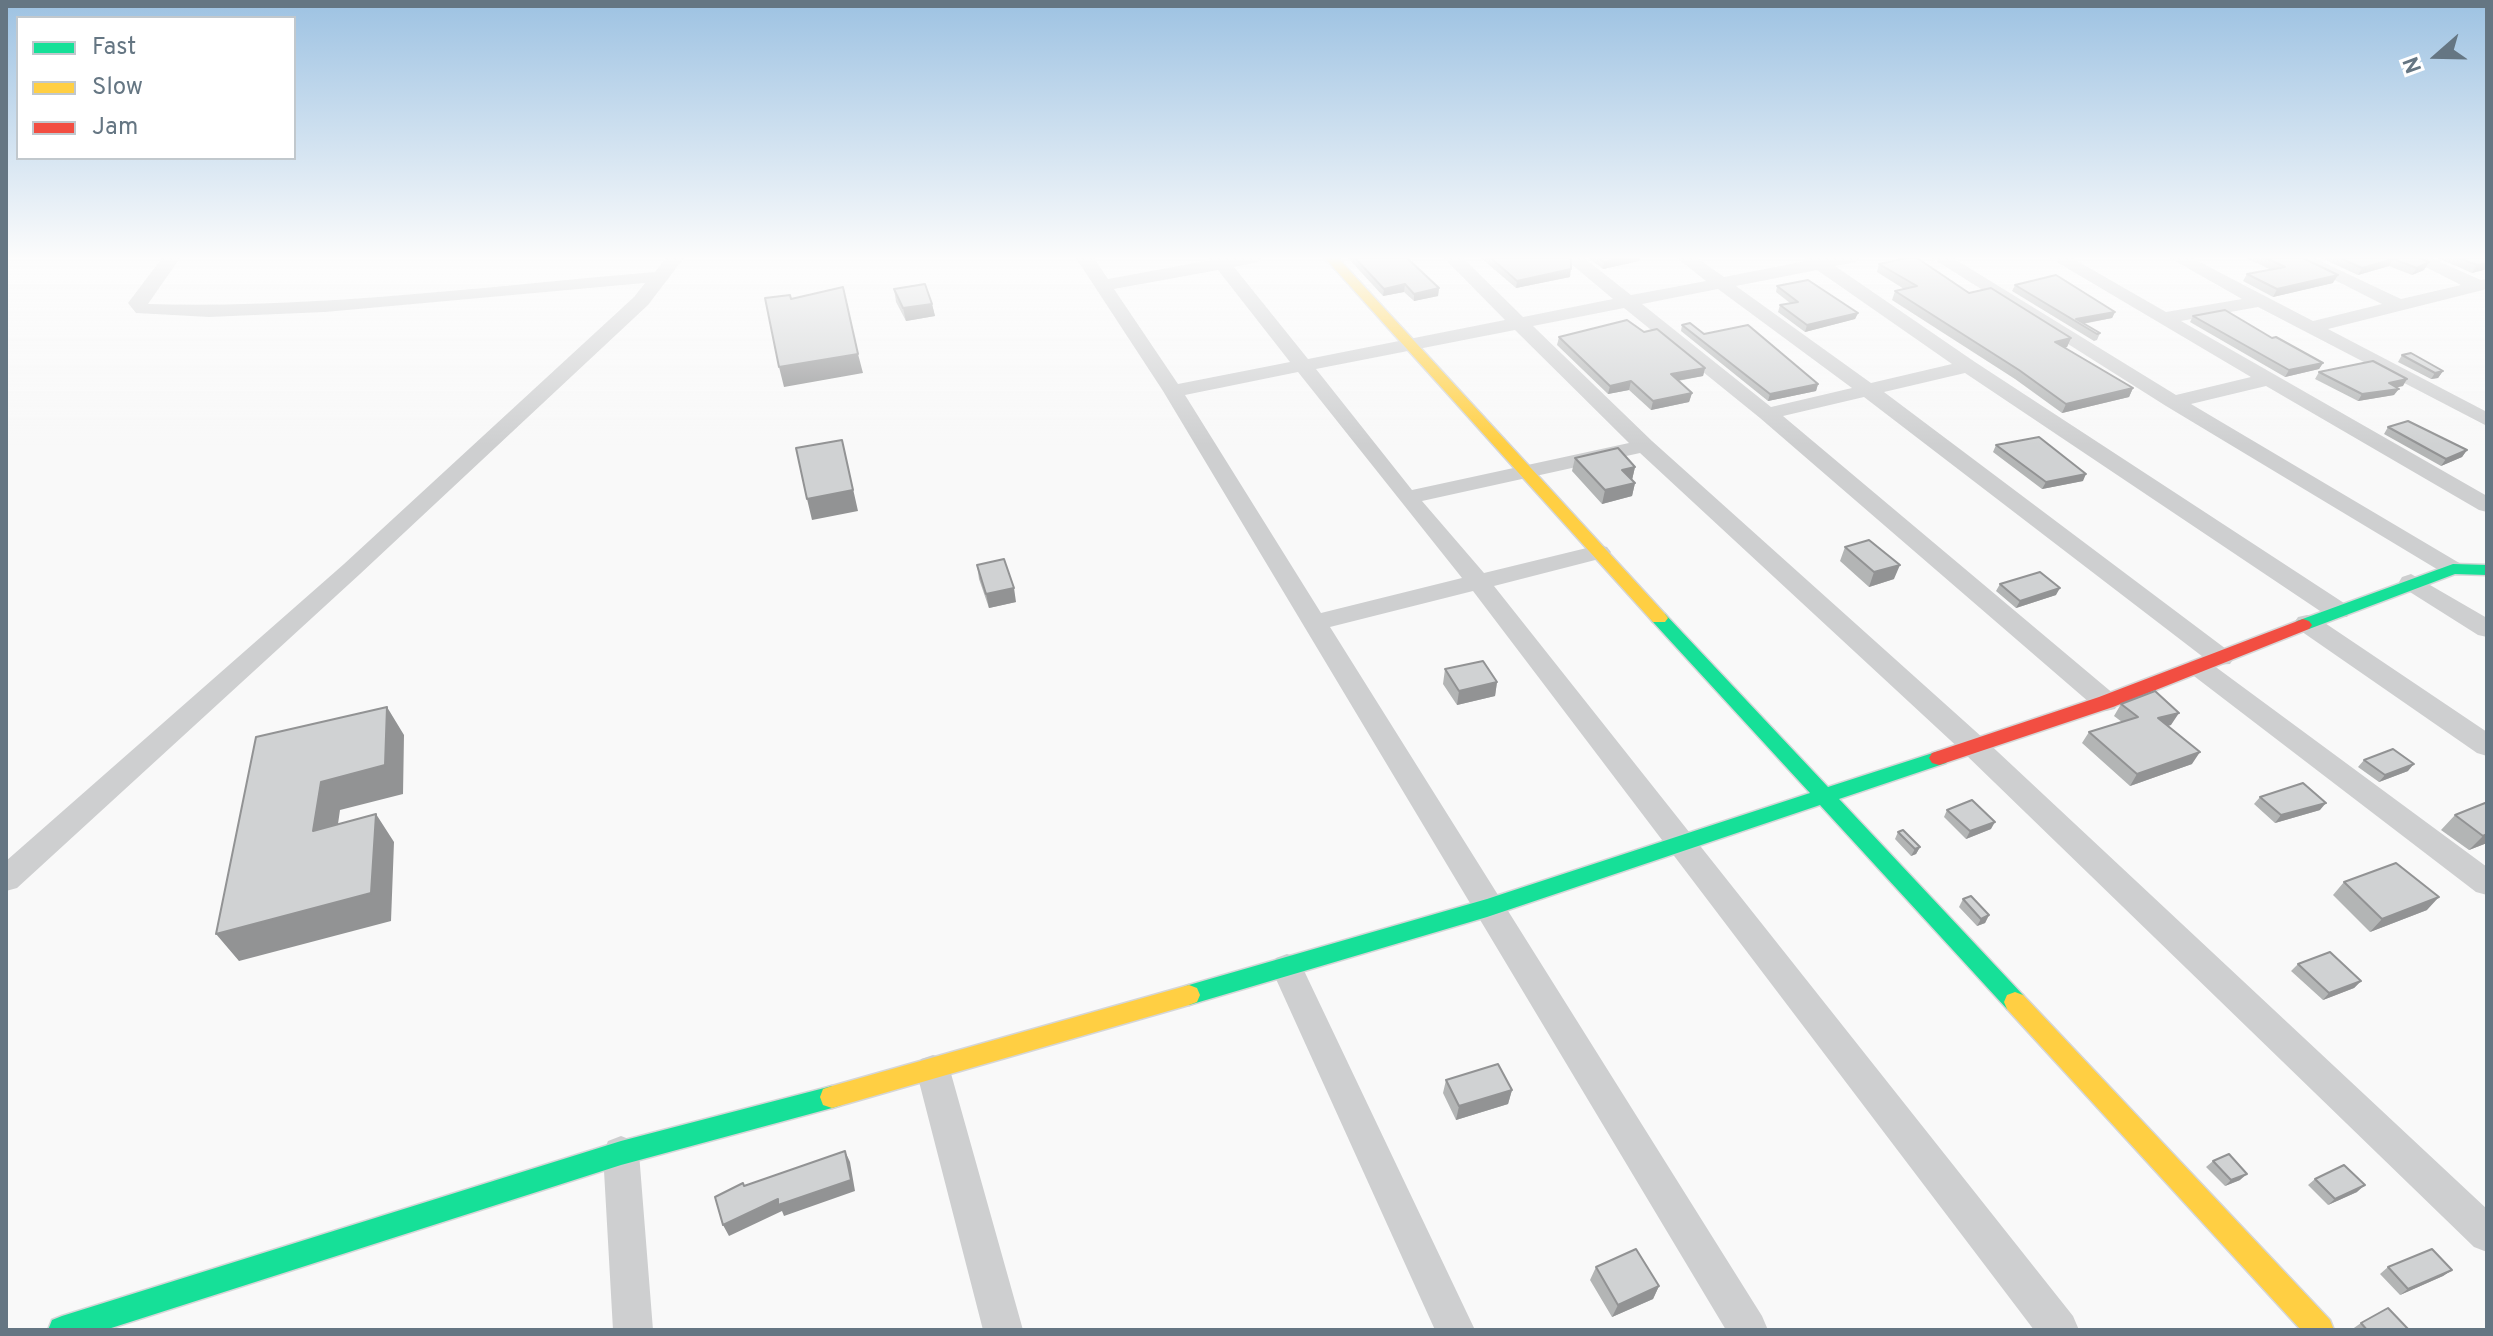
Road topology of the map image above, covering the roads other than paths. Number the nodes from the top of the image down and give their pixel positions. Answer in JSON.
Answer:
{"nodes":[{"id":1,"x":620,"y":320,"type":"edge"},
{"id":2,"x":1127,"y":320,"type":"edge"},
{"id":3,"x":1266,"y":320,"type":"edge"},
{"id":4,"x":1389,"y":320,"type":"edge"},
{"id":5,"x":1517,"y":320,"type":"edge"},
{"id":6,"x":1540,"y":320,"type":"edge"},
{"id":7,"x":1651,"y":320,"type":"edge"},
{"id":8,"x":1772,"y":320,"type":"edge"},
{"id":9,"x":1902,"y":320,"type":"edge"},
{"id":10,"x":2041,"y":320,"type":"edge"},
{"id":11,"x":2169,"y":320,"type":"edge"},
{"id":12,"x":2298,"y":320,"type":"edge"},
{"id":13,"x":2337,"y":320,"type":"edge"},
{"id":14,"x":1521,"y":324,"type":"junction"},
{"id":15,"x":2311,"y":327,"type":"junction"},
{"id":16,"x":1413,"y":346,"type":"junction"},
{"id":17,"x":1968,"y":366,"type":"junction"},
{"id":18,"x":1303,"y":367,"type":"junction"},
{"id":19,"x":2269,"y":379,"type":"junction"},
{"id":20,"x":1868,"y":390,"type":"junction"},
{"id":21,"x":1173,"y":391,"type":"junction"},
{"id":22,"x":2173,"y":402,"type":"junction"},
{"id":23,"x":1767,"y":414,"type":"junction"},
{"id":24,"x":2487,"y":420,"type":"edge"},
{"id":25,"x":1644,"y":446,"type":"junction"},
{"id":26,"x":1522,"y":471,"type":"junction"},
{"id":27,"x":1407,"y":498,"type":"junction"},
{"id":28,"x":2487,"y":505,"type":"edge"},
{"id":29,"x":1599,"y":552,"type":"junction"},
{"id":30,"x":2453,"y":569,"type":"junction"},
{"id":31,"x":2487,"y":570,"type":"edge"},
{"id":32,"x":1477,"y":580,"type":"junction"},
{"id":33,"x":2411,"y":582,"type":"junction"},
{"id":34,"x":2338,"y":611,"type":"junction"},
{"id":35,"x":1314,"y":623,"type":"junction"},
{"id":36,"x":2307,"y":623,"type":"junction"},
{"id":37,"x":2487,"y":629,"type":"edge"},
{"id":38,"x":2210,"y":662,"type":"junction"},
{"id":39,"x":2106,"y":702,"type":"junction"},
{"id":40,"x":1973,"y":745,"type":"junction"},
{"id":41,"x":2487,"y":746,"type":"edge"},
{"id":42,"x":1823,"y":794,"type":"junction"},
{"id":43,"x":1682,"y":845,"type":"junction"},
{"id":44,"x":6,"y":879,"type":"edge"},
{"id":45,"x":2487,"y":883,"type":"edge"},
{"id":46,"x":1487,"y":908,"type":"junction"},
{"id":47,"x":1287,"y":968,"type":"junction"},
{"id":48,"x":933,"y":1070,"type":"junction"},
{"id":49,"x":621,"y":1153,"type":"junction"},
{"id":50,"x":2487,"y":1234,"type":"edge"},
{"id":51,"x":62,"y":1330,"type":"edge"},
{"id":52,"x":633,"y":1330,"type":"edge"},
{"id":53,"x":1003,"y":1330,"type":"edge"},
{"id":54,"x":1455,"y":1330,"type":"edge"},
{"id":55,"x":1748,"y":1330,"type":"edge"},
{"id":56,"x":2059,"y":1330,"type":"edge"},
{"id":57,"x":2320,"y":1330,"type":"edge"}],
"edges":[{"from":1,"to":44,"type":"street"},
{"from":2,"to":21,"type":"street"},
{"from":3,"to":18,"type":"street"},
{"from":4,"to":16,"type":"street"},
{"from":5,"to":14,"type":"street"},
{"from":6,"to":14,"type":"street"},
{"from":7,"to":23,"type":"street"},
{"from":8,"to":20,"type":"street"},
{"from":9,"to":17,"type":"street"},
{"from":10,"to":22,"type":"street"},
{"from":11,"to":19,"type":"street"},
{"from":12,"to":15,"type":"street"},
{"from":13,"to":15,"type":"street"},
{"from":14,"to":16,"type":"street"},
{"from":14,"to":25,"type":"street"},
{"from":15,"to":24,"type":"street"},
{"from":16,"to":18,"type":"street"},
{"from":16,"to":26,"type":"street"},
{"from":17,"to":20,"type":"street"},
{"from":17,"to":34,"type":"street"},
{"from":18,"to":21,"type":"street"},
{"from":18,"to":27,"type":"street"},
{"from":19,"to":22,"type":"street"},
{"from":19,"to":28,"type":"street"},
{"from":20,"to":23,"type":"street"},
{"from":20,"to":38,"type":"street"},
{"from":21,"to":35,"type":"street"},
{"from":22,"to":30,"type":"street"},
{"from":23,"to":39,"type":"street"},
{"from":25,"to":26,"type":"street"},
{"from":25,"to":40,"type":"street"},
{"from":26,"to":27,"type":"street"},
{"from":26,"to":29,"type":"street"},
{"from":27,"to":32,"type":"street"},
{"from":29,"to":32,"type":"street"},
{"from":29,"to":42,"type":"street"},
{"from":30,"to":31,"type":"street"},
{"from":30,"to":33,"type":"street"},
{"from":32,"to":35,"type":"street"},
{"from":32,"to":43,"type":"street"},
{"from":33,"to":34,"type":"street"},
{"from":33,"to":37,"type":"street"},
{"from":34,"to":36,"type":"street"},
{"from":35,"to":46,"type":"street"},
{"from":36,"to":38,"type":"street"},
{"from":36,"to":41,"type":"street"},
{"from":38,"to":39,"type":"street"},
{"from":38,"to":45,"type":"street"},
{"from":39,"to":40,"type":"street"},
{"from":40,"to":42,"type":"street"},
{"from":40,"to":50,"type":"street"},
{"from":42,"to":43,"type":"street"},
{"from":42,"to":57,"type":"street"},
{"from":43,"to":46,"type":"street"},
{"from":43,"to":56,"type":"street"},
{"from":46,"to":47,"type":"street"},
{"from":46,"to":55,"type":"street"},
{"from":47,"to":48,"type":"street"},
{"from":47,"to":54,"type":"street"},
{"from":48,"to":49,"type":"street"},
{"from":48,"to":53,"type":"street"},
{"from":49,"to":51,"type":"street"},
{"from":49,"to":52,"type":"street"}]}
